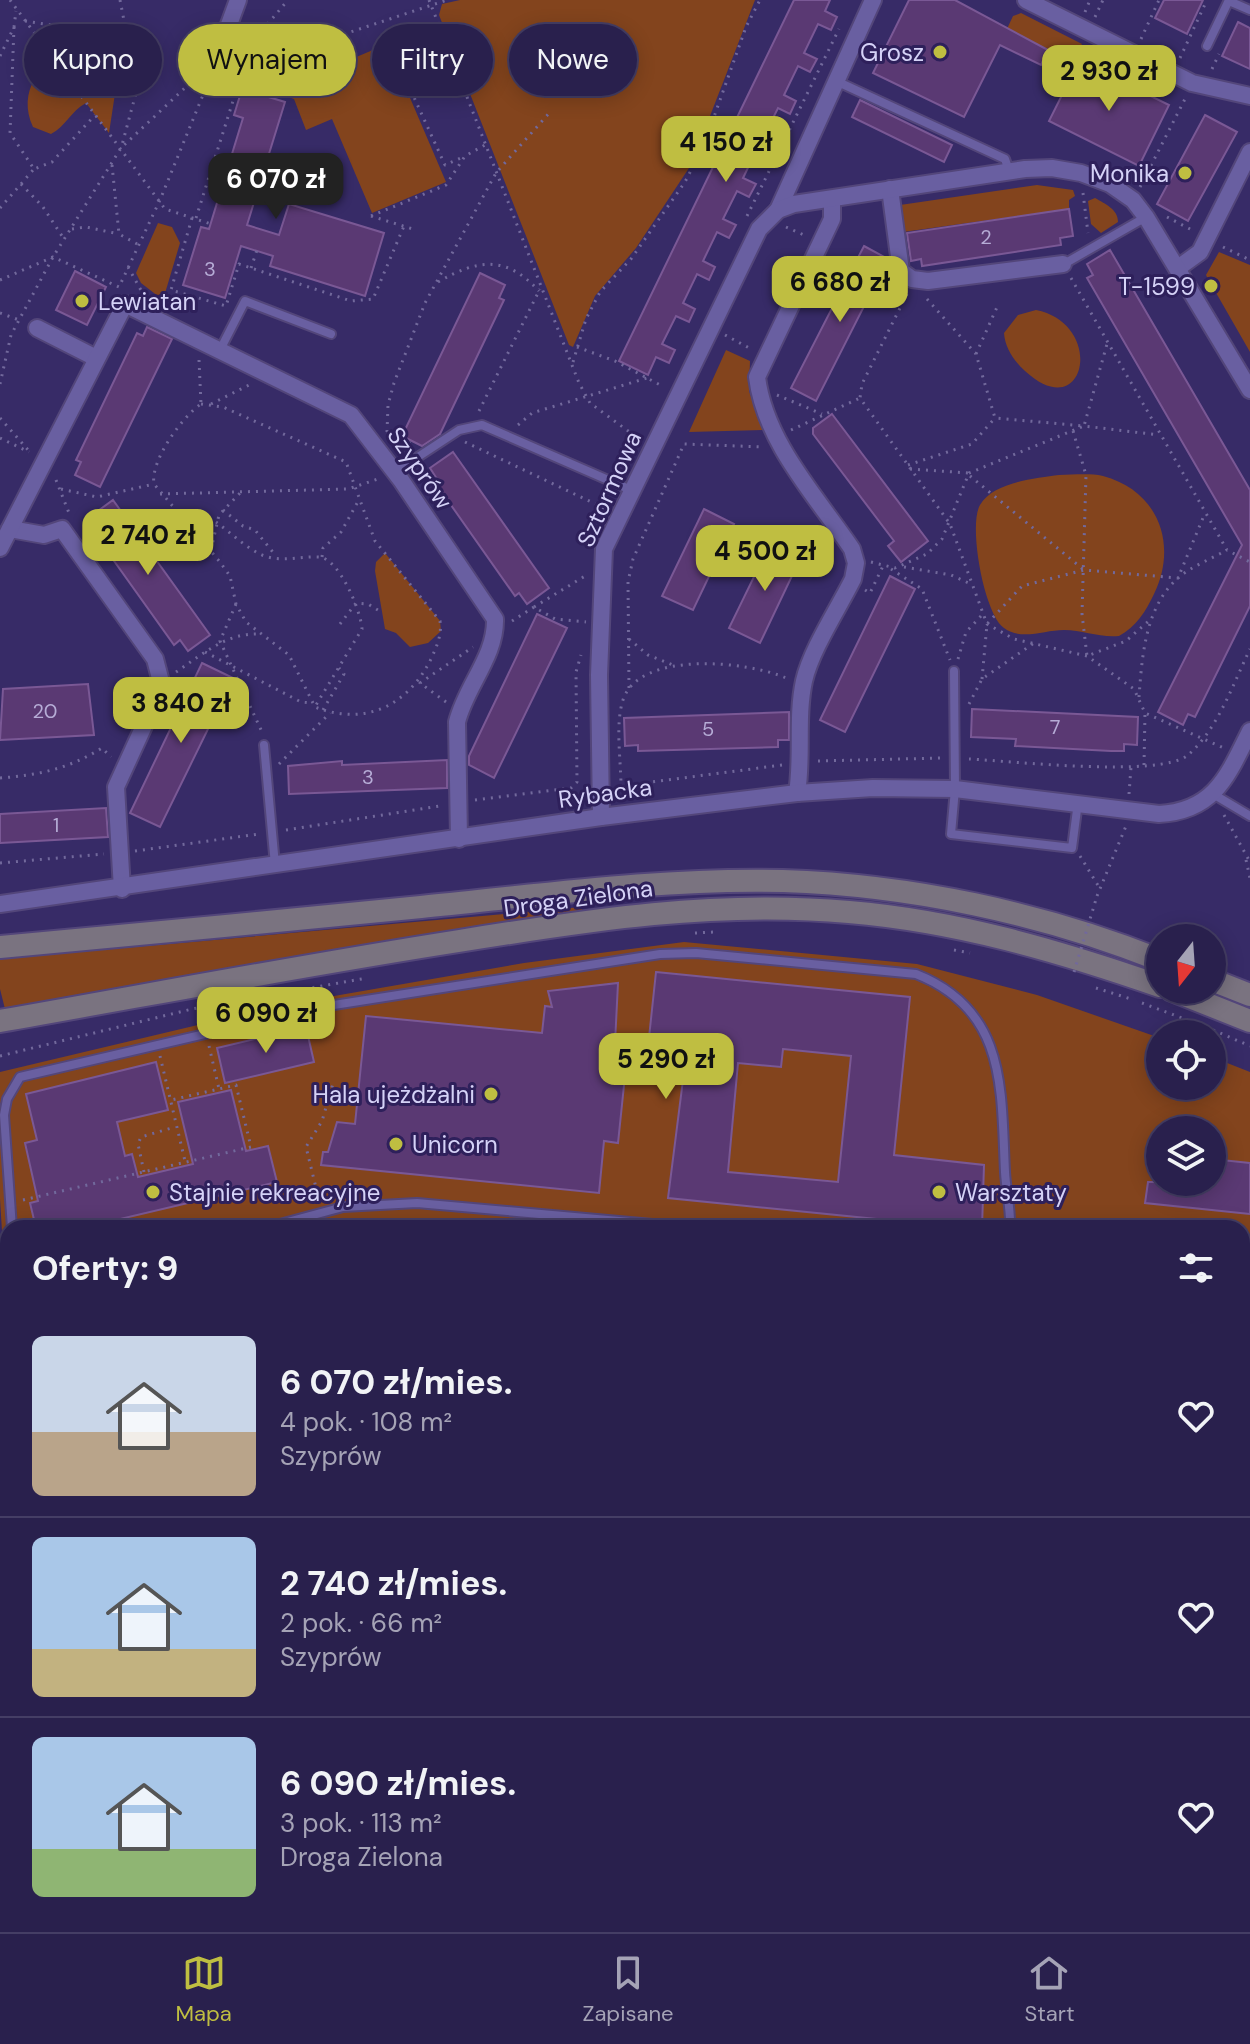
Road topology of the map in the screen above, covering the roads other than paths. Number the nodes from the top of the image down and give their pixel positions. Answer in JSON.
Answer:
{"nodes":[{"id":1,"x":238,"y":0,"type":"edge"},
{"id":2,"x":873,"y":0,"type":"edge"},
{"id":3,"x":1026,"y":0,"type":"edge"},
{"id":4,"x":1229,"y":0,"type":"edge"},
{"id":5,"x":1250,"y":10,"type":"edge"},
{"id":6,"x":229,"y":24,"type":"edge"},
{"id":7,"x":1207,"y":46,"type":"dead end"},
{"id":8,"x":836,"y":81,"type":"junction"},
{"id":9,"x":1250,"y":96,"type":"edge"},
{"id":10,"x":1250,"y":152,"type":"edge"},
{"id":11,"x":1010,"y":171,"type":"junction"},
{"id":12,"x":890,"y":189,"type":"junction"},
{"id":13,"x":832,"y":199,"type":"junction"},
{"id":14,"x":778,"y":210,"type":"junction"},
{"id":15,"x":1146,"y":217,"type":"junction"},
{"id":16,"x":1063,"y":264,"type":"joint"},
{"id":17,"x":1178,"y":268,"type":"junction"},
{"id":18,"x":37,"y":328,"type":"road end"},
{"id":19,"x":331,"y":334,"type":"dead end"},
{"id":20,"x":219,"y":351,"type":"junction"},
{"id":21,"x":96,"y":358,"type":"junction"},
{"id":22,"x":1250,"y":390,"type":"edge"},
{"id":23,"x":394,"y":472,"type":"junction"},
{"id":24,"x":631,"y":490,"type":"junction"},
{"id":25,"x":10,"y":529,"type":"junction"},
{"id":26,"x":0,"y":548,"type":"edge"},
{"id":27,"x":954,"y":671,"type":"road end"},
{"id":28,"x":1250,"y":731,"type":"edge"},
{"id":29,"x":264,"y":745,"type":"road end"},
{"id":30,"x":955,"y":789,"type":"junction"},
{"id":31,"x":797,"y":793,"type":"junction"},
{"id":32,"x":1213,"y":794,"type":"junction"},
{"id":33,"x":1078,"y":802,"type":"junction"},
{"id":34,"x":1250,"y":816,"type":"edge"},
{"id":35,"x":601,"y":817,"type":"junction"},
{"id":36,"x":459,"y":839,"type":"junction"},
{"id":37,"x":276,"y":866,"type":"junction"},
{"id":38,"x":122,"y":889,"type":"junction"},
{"id":39,"x":0,"y":904,"type":"edge"},
{"id":40,"x":0,"y":947,"type":"edge"},
{"id":41,"x":1146,"y":955,"type":"edge"},
{"id":42,"x":1146,"y":981,"type":"edge"},
{"id":43,"x":1226,"y":986,"type":"edge"},
{"id":44,"x":1250,"y":995,"type":"edge"},
{"id":45,"x":1207,"y":1004,"type":"edge"},
{"id":46,"x":0,"y":1021,"type":"edge"},
{"id":47,"x":1250,"y":1021,"type":"edge"},
{"id":48,"x":11,"y":1220,"type":"edge"},
{"id":49,"x":292,"y":1220,"type":"edge"},
{"id":50,"x":607,"y":1220,"type":"edge"},
{"id":51,"x":1009,"y":1220,"type":"edge"}],
"edges":[{"from":1,"to":6,"type":"street"},
{"from":2,"to":8,"type":"street","name":"Sztormowa"},
{"from":3,"to":9,"type":"street"},
{"from":4,"to":5,"type":"lane"},
{"from":4,"to":7,"type":"lane"},
{"from":8,"to":11,"type":"lane"},
{"from":8,"to":14,"type":"street","name":"Sztormowa"},
{"from":10,"to":17,"type":"street"},
{"from":11,"to":12,"type":"street"},
{"from":11,"to":15,"type":"street"},
{"from":12,"to":13,"type":"street"},
{"from":12,"to":16,"type":"street"},
{"from":13,"to":14,"type":"street"},
{"from":13,"to":31,"type":"street"},
{"from":14,"to":24,"type":"street","name":"Sztormowa"},
{"from":15,"to":16,"type":"lane"},
{"from":15,"to":17,"type":"street"},
{"from":17,"to":22,"type":"street"},
{"from":18,"to":21,"type":"street"},
{"from":19,"to":20,"type":"lane"},
{"from":20,"to":21,"type":"street","name":"Szyprów"},
{"from":20,"to":23,"type":"street","name":"Szyprów"},
{"from":21,"to":25,"type":"street","name":"Szyprów"},
{"from":23,"to":24,"type":"lane"},
{"from":23,"to":36,"type":"street","name":"Szyprów"},
{"from":24,"to":35,"type":"street","name":"Sztormowa"},
{"from":25,"to":26,"type":"street","name":"Szyprów"},
{"from":25,"to":38,"type":"street"},
{"from":27,"to":30,"type":"lane"},
{"from":28,"to":32,"type":"street"},
{"from":29,"to":37,"type":"lane"},
{"from":30,"to":31,"type":"street","name":"Rybacka"},
{"from":30,"to":33,"type":"street","name":"Rybacka"},
{"from":30,"to":33,"type":"lane"},
{"from":31,"to":35,"type":"street","name":"Rybacka"},
{"from":32,"to":33,"type":"street","name":"Rybacka"},
{"from":32,"to":34,"type":"lane"},
{"from":35,"to":36,"type":"street","name":"Rybacka"},
{"from":36,"to":37,"type":"street","name":"Rybacka"},
{"from":37,"to":38,"type":"street","name":"Rybacka"},
{"from":38,"to":39,"type":"street","name":"Rybacka"},
{"from":40,"to":41,"type":"street","name":"Droga Zielona"},
{"from":42,"to":46,"type":"street","name":"Droga Zielona"},
{"from":43,"to":44,"type":"street"},
{"from":45,"to":47,"type":"street"},
{"from":48,"to":51,"type":"lane"},
{"from":49,"to":50,"type":"lane"}]}
